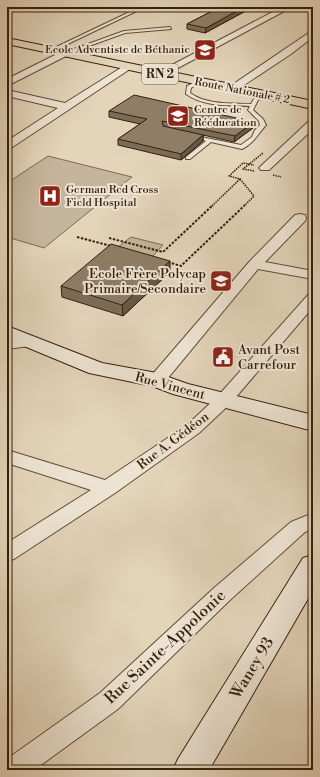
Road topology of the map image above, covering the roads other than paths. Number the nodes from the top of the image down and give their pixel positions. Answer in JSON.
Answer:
{"nodes":[{"id":1,"x":143,"y":7,"type":"edge"},
{"id":2,"x":288,"y":7,"type":"edge"},
{"id":3,"x":170,"y":28,"type":"dead end"},
{"id":4,"x":313,"y":33,"type":"edge"},
{"id":5,"x":7,"y":41,"type":"edge"},
{"id":6,"x":52,"y":50,"type":"junction"},
{"id":7,"x":65,"y":53,"type":"junction"},
{"id":8,"x":127,"y":67,"type":"junction"},
{"id":9,"x":160,"y":74,"type":"junction"},
{"id":10,"x":198,"y":82,"type":"junction"},
{"id":11,"x":7,"y":83,"type":"edge"},
{"id":12,"x":232,"y":89,"type":"junction"},
{"id":13,"x":7,"y":93,"type":"edge"},
{"id":14,"x":263,"y":95,"type":"junction"},
{"id":15,"x":251,"y":105,"type":"junction"},
{"id":16,"x":313,"y":105,"type":"edge"},
{"id":17,"x":67,"y":107,"type":"junction"},
{"id":18,"x":313,"y":124,"type":"edge"},
{"id":19,"x":186,"y":134,"type":"edge"},
{"id":20,"x":210,"y":140,"type":"junction"},
{"id":21,"x":7,"y":146,"type":"edge"},
{"id":22,"x":188,"y":158,"type":"dead end"},
{"id":23,"x":265,"y":168,"type":"dead end"},
{"id":24,"x":300,"y":218,"type":"dead end"},
{"id":25,"x":256,"y":264,"type":"junction"},
{"id":26,"x":313,"y":275,"type":"edge"},
{"id":27,"x":313,"y":298,"type":"edge"},
{"id":28,"x":7,"y":332,"type":"edge"},
{"id":29,"x":32,"y":342,"type":"junction"},
{"id":30,"x":7,"y":344,"type":"edge"},
{"id":31,"x":157,"y":380,"type":"junction"},
{"id":32,"x":224,"y":400,"type":"junction"},
{"id":33,"x":313,"y":423,"type":"edge"},
{"id":34,"x":7,"y":456,"type":"edge"},
{"id":35,"x":108,"y":488,"type":"junction"},
{"id":36,"x":313,"y":521,"type":"edge"},
{"id":37,"x":8,"y":552,"type":"edge"},
{"id":38,"x":313,"y":566,"type":"edge"},
{"id":39,"x":13,"y":770,"type":"edge"},
{"id":40,"x":190,"y":770,"type":"edge"}],
"edges":[{"from":1,"to":6,"type":"lane"},
{"from":2,"to":9,"type":"street"},
{"from":3,"to":7,"type":"lane"},
{"from":4,"to":12,"type":"street"},
{"from":5,"to":6,"type":"main road","name":"Route Nationale # 2","number":"RN 2"},
{"from":6,"to":7,"type":"main road","name":"Route Nationale # 2","number":"RN 2"},
{"from":7,"to":8,"type":"main road","name":"Route Nationale # 2","number":"RN 2"},
{"from":7,"to":11,"type":"street"},
{"from":8,"to":9,"type":"main road","name":"Route Nationale # 2","number":"RN 2"},
{"from":8,"to":17,"type":"street"},
{"from":9,"to":10,"type":"main road","name":"Route Nationale # 2","number":"RN 2"},
{"from":10,"to":12,"type":"main road","name":"Route Nationale # 2","number":"RN 2"},
{"from":10,"to":15,"type":"lane"},
{"from":12,"to":14,"type":"main road","name":"Route Nationale # 2","number":"RN 2"},
{"from":13,"to":17,"type":"street"},
{"from":14,"to":15,"type":"lane"},
{"from":14,"to":16,"type":"main road","name":"Route Nationale # 2","number":"RN 2"},
{"from":15,"to":20,"type":"lane"},
{"from":17,"to":21,"type":"street"},
{"from":18,"to":23,"type":"street"},
{"from":19,"to":20,"type":"lane"},
{"from":20,"to":22,"type":"lane"},
{"from":24,"to":25,"type":"street"},
{"from":25,"to":26,"type":"street"},
{"from":25,"to":31,"type":"street"},
{"from":27,"to":32,"type":"street","name":"Rue A. Gédéon"},
{"from":28,"to":29,"type":"street","name":"Rue Vincent"},
{"from":29,"to":30,"type":"street"},
{"from":29,"to":31,"type":"street","name":"Rue Vincent"},
{"from":31,"to":32,"type":"street","name":"Rue Vincent"},
{"from":32,"to":33,"type":"street","name":"Rue Vincent"},
{"from":32,"to":35,"type":"street","name":"Rue A. Gédéon"},
{"from":34,"to":35,"type":"street"},
{"from":35,"to":37,"type":"street","name":"Rue A. Gédéon"},
{"from":36,"to":39,"type":"street","name":"Rue Sainte-Appolonie"},
{"from":38,"to":40,"type":"street","name":"Waney 93"}]}
